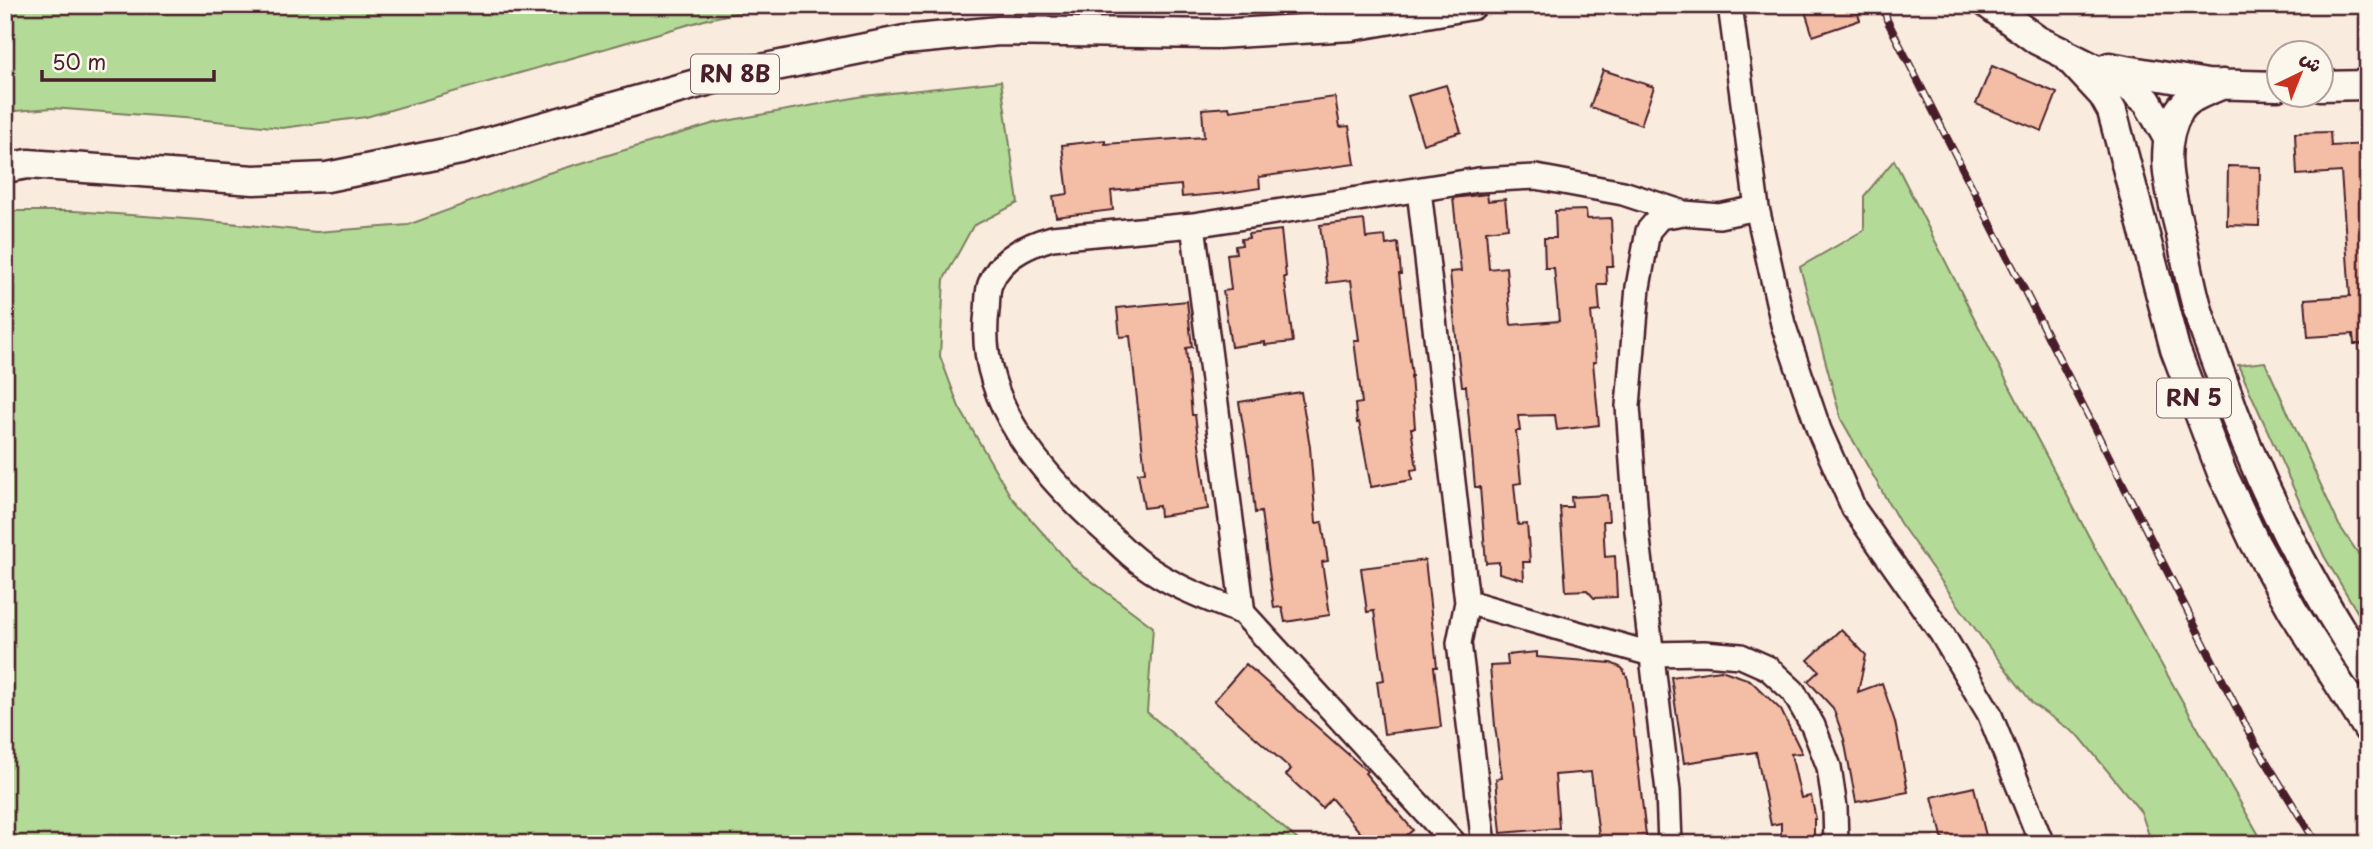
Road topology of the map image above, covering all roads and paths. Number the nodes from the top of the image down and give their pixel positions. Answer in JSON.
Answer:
{"nodes":[{"id":1,"x":1472,"y":5,"type":"edge"},
{"id":2,"x":1730,"y":5,"type":"edge"},
{"id":3,"x":1989,"y":5,"type":"edge"},
{"id":4,"x":2063,"y":52,"type":"junction"},
{"id":5,"x":2187,"y":81,"type":"junction"},
{"id":6,"x":2223,"y":84,"type":"junction"},
{"id":7,"x":2264,"y":85,"type":"edge"},
{"id":8,"x":2368,"y":85,"type":"edge"},
{"id":9,"x":2334,"y":86,"type":"edge"},
{"id":10,"x":2147,"y":101,"type":"junction"},
{"id":11,"x":2168,"y":138,"type":"junction"},
{"id":12,"x":5,"y":168,"type":"edge"},
{"id":13,"x":1419,"y":190,"type":"junction"},
{"id":14,"x":2136,"y":200,"type":"junction"},
{"id":15,"x":1757,"y":208,"type":"junction"},
{"id":16,"x":1684,"y":213,"type":"junction"},
{"id":17,"x":1193,"y":225,"type":"junction"},
{"id":18,"x":1467,"y":602,"type":"junction"},
{"id":19,"x":1243,"y":613,"type":"junction"},
{"id":20,"x":1651,"y":654,"type":"junction"},
{"id":21,"x":2368,"y":672,"type":"edge"},
{"id":22,"x":2368,"y":729,"type":"edge"},
{"id":23,"x":1455,"y":844,"type":"edge"},
{"id":24,"x":1484,"y":844,"type":"edge"},
{"id":25,"x":1670,"y":844,"type":"edge"},
{"id":26,"x":1836,"y":844,"type":"edge"},
{"id":27,"x":2042,"y":844,"type":"edge"}],
"edges":[{"from":1,"to":12,"type":"main road","number":"RN 8B"},
{"from":2,"to":15,"type":"street"},
{"from":3,"to":4,"type":"main road"},
{"from":4,"to":5,"type":"main road","number":"RN 5"},
{"from":4,"to":10,"type":"main road"},
{"from":4,"to":14,"type":"main road","number":"RN 5"},
{"from":5,"to":6,"type":"main road","number":"RN 5"},
{"from":5,"to":10,"type":"main road"},
{"from":6,"to":7,"type":"main road","number":"RN 5"},
{"from":6,"to":11,"type":"main road","number":"RN 5"},
{"from":8,"to":9,"type":"main road"},
{"from":10,"to":11,"type":"main road"},
{"from":10,"to":14,"type":"main road","number":"RN 5"},
{"from":11,"to":21,"type":"main road","number":"RN 5"},
{"from":13,"to":16,"type":"street"},
{"from":13,"to":17,"type":"street"},
{"from":13,"to":18,"type":"street"},
{"from":14,"to":22,"type":"main road","number":"RN 5"},
{"from":15,"to":16,"type":"street"},
{"from":15,"to":27,"type":"street"},
{"from":16,"to":20,"type":"street"},
{"from":17,"to":19,"type":"street"},
{"from":17,"to":19,"type":"street"},
{"from":18,"to":20,"type":"street"},
{"from":18,"to":24,"type":"street"},
{"from":19,"to":23,"type":"street"},
{"from":20,"to":25,"type":"street"},
{"from":20,"to":26,"type":"street"}]}
